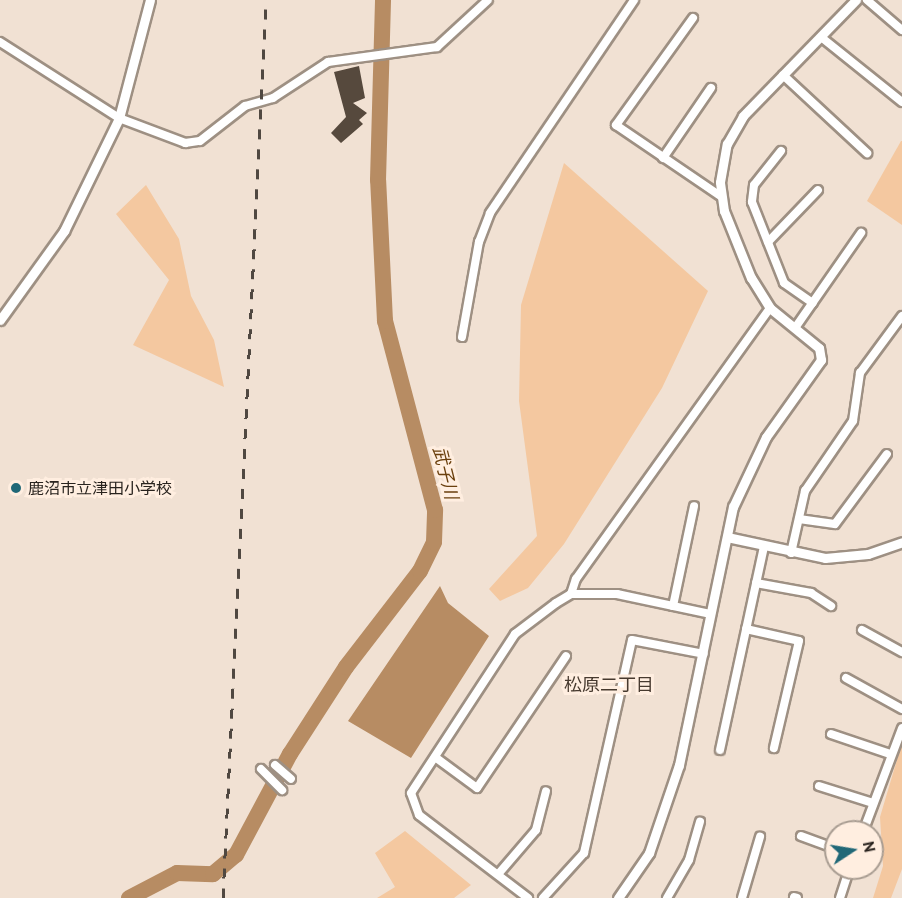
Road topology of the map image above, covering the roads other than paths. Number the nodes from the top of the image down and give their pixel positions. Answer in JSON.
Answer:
{"nodes":[{"id":1,"x":488,"y":0,"type":"edge"},
{"id":2,"x":633,"y":0,"type":"edge"},
{"id":3,"x":856,"y":0,"type":"edge"},
{"id":4,"x":867,"y":0,"type":"edge"},
{"id":5,"x":148,"y":1,"type":"edge"},
{"id":6,"x":693,"y":18,"type":"dead end"},
{"id":7,"x":902,"y":30,"type":"edge"},
{"id":8,"x":821,"y":37,"type":"junction"},
{"id":9,"x":0,"y":42,"type":"edge"},
{"id":10,"x":783,"y":75,"type":"junction"},
{"id":11,"x":711,"y":88,"type":"dead end"},
{"id":12,"x":902,"y":102,"type":"edge"},
{"id":13,"x":119,"y":118,"type":"junction"},
{"id":14,"x":781,"y":151,"type":"dead end"},
{"id":15,"x":867,"y":153,"type":"dead end"},
{"id":16,"x":663,"y":158,"type":"junction"},
{"id":17,"x":818,"y":190,"type":"dead end"},
{"id":18,"x":722,"y":197,"type":"junction"},
{"id":19,"x":861,"y":232,"type":"dead end"},
{"id":20,"x":768,"y":242,"type":"junction"},
{"id":21,"x":813,"y":303,"type":"junction"},
{"id":22,"x":770,"y":308,"type":"junction"},
{"id":23,"x":902,"y":316,"type":"edge"},
{"id":24,"x":0,"y":320,"type":"edge"},
{"id":25,"x":795,"y":328,"type":"junction"},
{"id":26,"x":462,"y":337,"type":"dead end"},
{"id":27,"x":887,"y":454,"type":"dead end"},
{"id":28,"x":694,"y":506,"type":"dead end"},
{"id":29,"x":799,"y":519,"type":"junction"},
{"id":30,"x":727,"y":537,"type":"junction"},
{"id":31,"x":902,"y":542,"type":"edge"},
{"id":32,"x":764,"y":546,"type":"junction"},
{"id":33,"x":791,"y":553,"type":"junction"},
{"id":34,"x":756,"y":583,"type":"junction"},
{"id":35,"x":571,"y":594,"type":"junction"},
{"id":36,"x":673,"y":606,"type":"junction"},
{"id":37,"x":831,"y":606,"type":"dead end"},
{"id":38,"x":710,"y":614,"type":"junction"},
{"id":39,"x":746,"y":629,"type":"junction"},
{"id":40,"x":861,"y":630,"type":"dead end"},
{"id":41,"x":902,"y":652,"type":"edge"},
{"id":42,"x":704,"y":654,"type":"junction"},
{"id":43,"x":566,"y":656,"type":"dead end"},
{"id":44,"x":846,"y":678,"type":"dead end"},
{"id":45,"x":902,"y":709,"type":"edge"},
{"id":46,"x":902,"y":728,"type":"edge"},
{"id":47,"x":831,"y":734,"type":"dead end"},
{"id":48,"x":774,"y":748,"type":"dead end"},
{"id":49,"x":720,"y":750,"type":"dead end"},
{"id":50,"x":890,"y":754,"type":"junction"},
{"id":51,"x":435,"y":757,"type":"junction"},
{"id":52,"x":275,"y":765,"type":"dead end"},
{"id":53,"x":261,"y":769,"type":"dead end"},
{"id":54,"x":291,"y":779,"type":"dead end"},
{"id":55,"x":819,"y":786,"type":"dead end"},
{"id":56,"x":282,"y":790,"type":"dead end"},
{"id":57,"x":546,"y":791,"type":"dead end"},
{"id":58,"x":873,"y":803,"type":"junction"},
{"id":59,"x":867,"y":820,"type":"edge"},
{"id":60,"x":700,"y":822,"type":"dead end"},
{"id":61,"x":760,"y":837,"type":"dead end"},
{"id":62,"x":801,"y":837,"type":"dead end"},
{"id":63,"x":824,"y":845,"type":"edge"},
{"id":64,"x":500,"y":873,"type":"junction"},
{"id":65,"x":846,"y":880,"type":"edge"},
{"id":66,"x":528,"y":898,"type":"edge"},
{"id":67,"x":543,"y":898,"type":"edge"},
{"id":68,"x":618,"y":898,"type":"edge"},
{"id":69,"x":667,"y":898,"type":"edge"},
{"id":70,"x":742,"y":898,"type":"edge"},
{"id":71,"x":840,"y":898,"type":"edge"}],
"edges":[{"from":1,"to":13,"type":"street"},
{"from":2,"to":26,"type":"street"},
{"from":3,"to":8,"type":"street"},
{"from":4,"to":7,"type":"street"},
{"from":5,"to":13,"type":"street"},
{"from":6,"to":16,"type":"street"},
{"from":8,"to":10,"type":"street"},
{"from":8,"to":12,"type":"street"},
{"from":9,"to":13,"type":"street"},
{"from":10,"to":15,"type":"street"},
{"from":10,"to":18,"type":"street"},
{"from":11,"to":16,"type":"street"},
{"from":13,"to":24,"type":"street"},
{"from":14,"to":20,"type":"street"},
{"from":16,"to":18,"type":"street"},
{"from":17,"to":20,"type":"street"},
{"from":18,"to":22,"type":"street"},
{"from":19,"to":21,"type":"street"},
{"from":20,"to":21,"type":"street"},
{"from":21,"to":25,"type":"street"},
{"from":22,"to":25,"type":"street"},
{"from":22,"to":35,"type":"street"},
{"from":23,"to":29,"type":"street"},
{"from":25,"to":30,"type":"street"},
{"from":27,"to":29,"type":"street"},
{"from":28,"to":36,"type":"street"},
{"from":29,"to":33,"type":"street"},
{"from":30,"to":32,"type":"street"},
{"from":30,"to":38,"type":"street"},
{"from":31,"to":33,"type":"street"},
{"from":32,"to":33,"type":"street"},
{"from":32,"to":34,"type":"street"},
{"from":34,"to":37,"type":"street"},
{"from":34,"to":39,"type":"street"},
{"from":35,"to":36,"type":"street"},
{"from":35,"to":51,"type":"street"},
{"from":36,"to":38,"type":"street"},
{"from":38,"to":42,"type":"street"},
{"from":39,"to":48,"type":"street"},
{"from":39,"to":49,"type":"street"},
{"from":40,"to":41,"type":"street"},
{"from":42,"to":67,"type":"street"},
{"from":42,"to":68,"type":"street"},
{"from":43,"to":51,"type":"street"},
{"from":44,"to":45,"type":"street"},
{"from":46,"to":50,"type":"street"},
{"from":47,"to":50,"type":"street"},
{"from":50,"to":58,"type":"street"},
{"from":51,"to":64,"type":"street"},
{"from":52,"to":54,"type":"street"},
{"from":53,"to":56,"type":"street"},
{"from":55,"to":58,"type":"street"},
{"from":57,"to":64,"type":"street"},
{"from":58,"to":59,"type":"street"},
{"from":60,"to":69,"type":"street"},
{"from":61,"to":70,"type":"street"},
{"from":62,"to":63,"type":"street"},
{"from":64,"to":66,"type":"street"},
{"from":65,"to":71,"type":"street"}]}
